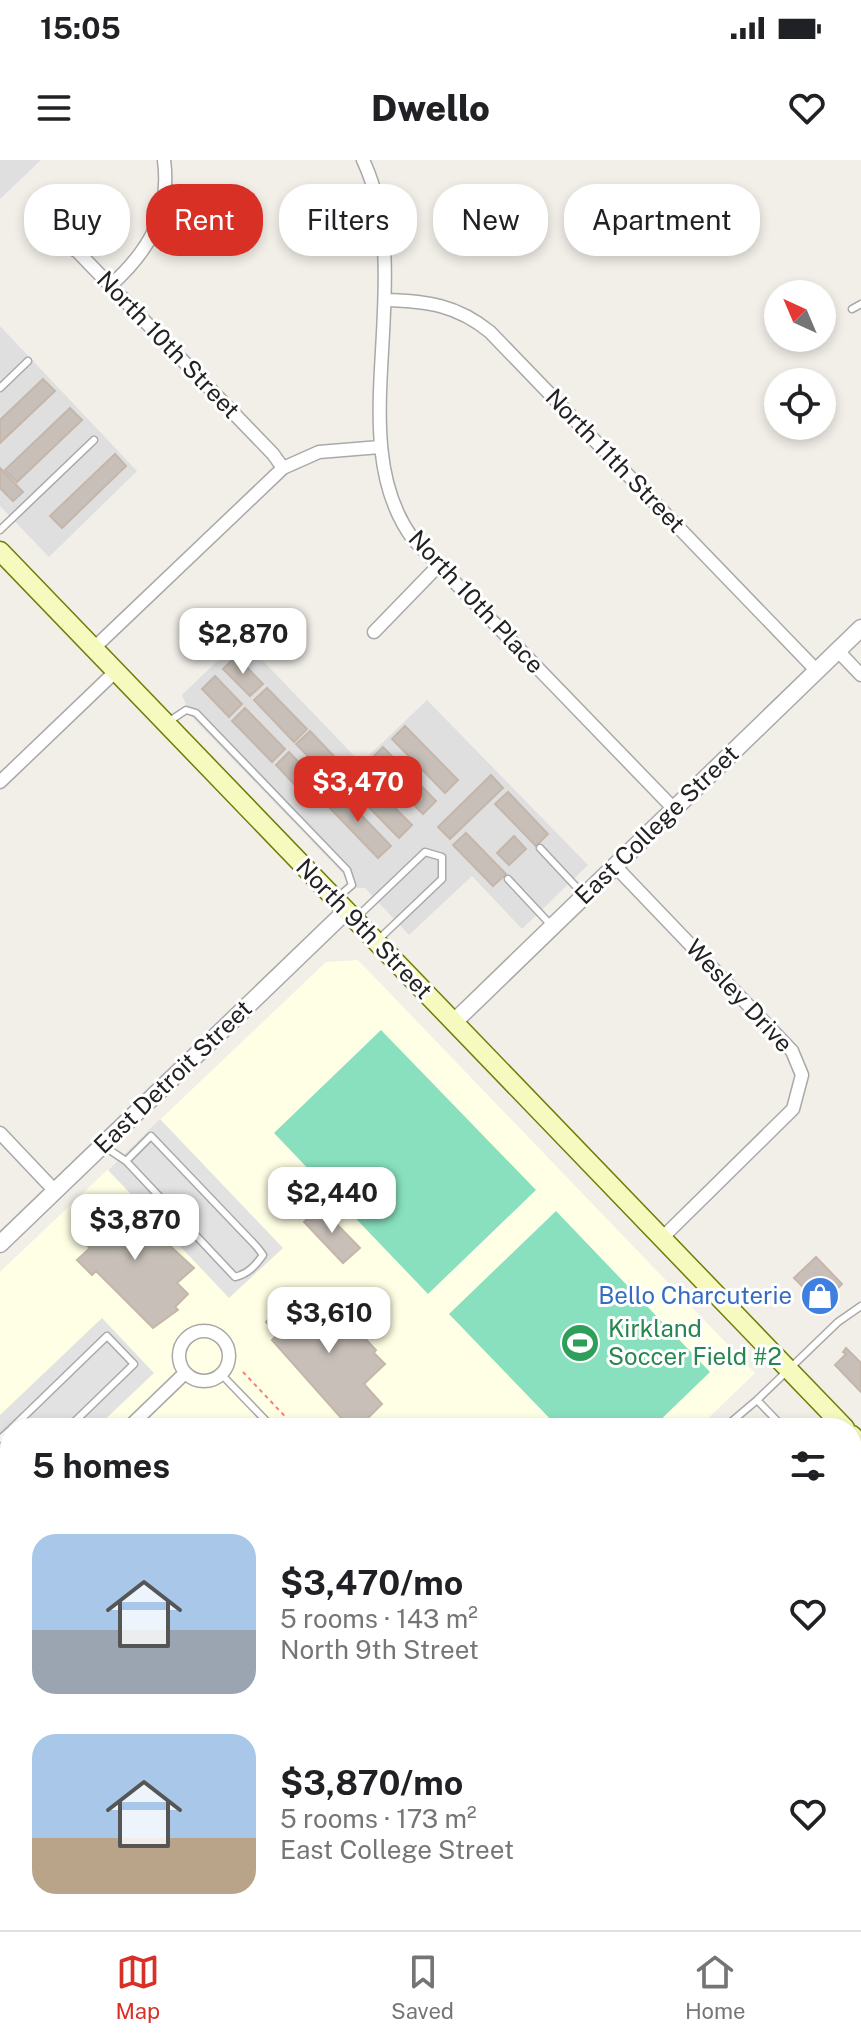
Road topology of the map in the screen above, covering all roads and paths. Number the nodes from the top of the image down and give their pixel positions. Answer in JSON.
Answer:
{"nodes":[{"id":1,"x":164,"y":160,"type":"edge"},
{"id":2,"x":363,"y":160,"type":"edge"},
{"id":3,"x":82,"y":256,"type":"edge"},
{"id":4,"x":110,"y":286,"type":"junction"},
{"id":5,"x":386,"y":300,"type":"junction"},
{"id":6,"x":861,"y":304,"type":"edge"},
{"id":7,"x":852,"y":309,"type":"dead end"},
{"id":8,"x":28,"y":361,"type":"dead end"},
{"id":9,"x":0,"y":388,"type":"edge"},
{"id":10,"x":94,"y":440,"type":"dead end"},
{"id":11,"x":380,"y":447,"type":"junction"},
{"id":12,"x":283,"y":468,"type":"junction"},
{"id":13,"x":0,"y":530,"type":"edge"},
{"id":14,"x":0,"y":551,"type":"edge"},
{"id":15,"x":439,"y":565,"type":"junction"},
{"id":16,"x":861,"y":628,"type":"edge"},
{"id":17,"x":374,"y":632,"type":"dead end"},
{"id":18,"x":94,"y":648,"type":"junction"},
{"id":19,"x":838,"y":651,"type":"junction"},
{"id":20,"x":116,"y":671,"type":"junction"},
{"id":21,"x":817,"y":671,"type":"junction"},
{"id":22,"x":861,"y":675,"type":"edge"},
{"id":23,"x":167,"y":723,"type":"junction"},
{"id":24,"x":0,"y":782,"type":"edge"},
{"id":25,"x":674,"y":809,"type":"junction"},
{"id":26,"x":540,"y":848,"type":"dead end"},
{"id":27,"x":615,"y":866,"type":"junction"},
{"id":28,"x":508,"y":879,"type":"dead end"},
{"id":29,"x":585,"y":896,"type":"junction"},
{"id":30,"x":346,"y":910,"type":"junction"},
{"id":31,"x":552,"y":927,"type":"junction"},
{"id":32,"x":376,"y":941,"type":"junction"},
{"id":33,"x":454,"y":1022,"type":"junction"},
{"id":34,"x":0,"y":1133,"type":"edge"},
{"id":35,"x":102,"y":1145,"type":"junction"},
{"id":36,"x":126,"y":1161,"type":"junction"},
{"id":37,"x":55,"y":1191,"type":"junction"},
{"id":38,"x":661,"y":1239,"type":"junction"},
{"id":39,"x":0,"y":1244,"type":"edge"},
{"id":40,"x":861,"y":1306,"type":"edge"},
{"id":41,"x":789,"y":1370,"type":"junction"},
{"id":42,"x":243,"y":1372,"type":"dead end"},
{"id":43,"x":185,"y":1373,"type":"junction"},
{"id":44,"x":221,"y":1374,"type":"junction"},
{"id":45,"x":757,"y":1400,"type":"junction"},
{"id":46,"x":22,"y":1418,"type":"edge"},
{"id":47,"x":78,"y":1418,"type":"edge"},
{"id":48,"x":138,"y":1418,"type":"edge"},
{"id":49,"x":263,"y":1418,"type":"edge"},
{"id":50,"x":287,"y":1418,"type":"edge"},
{"id":51,"x":736,"y":1418,"type":"edge"},
{"id":52,"x":774,"y":1418,"type":"edge"},
{"id":53,"x":835,"y":1418,"type":"edge"}],
"edges":[{"from":1,"to":4,"type":"street"},
{"from":2,"to":5,"type":"street","name":"North 10th Place"},
{"from":3,"to":4,"type":"street","name":"North 10th Street"},
{"from":4,"to":12,"type":"street","name":"North 10th Street"},
{"from":5,"to":11,"type":"street","name":"North 10th Place"},
{"from":5,"to":21,"type":"street","name":"North 11th Street"},
{"from":6,"to":7,"type":"lane"},
{"from":8,"to":9,"type":"lane"},
{"from":10,"to":13,"type":"lane"},
{"from":11,"to":12,"type":"street"},
{"from":11,"to":15,"type":"street","name":"North 10th Place"},
{"from":12,"to":18,"type":"street"},
{"from":14,"to":18,"type":"main road","name":"North 9th Street"},
{"from":15,"to":17,"type":"street"},
{"from":15,"to":25,"type":"street","name":"North 10th Place"},
{"from":16,"to":19,"type":"street","name":"East College Street"},
{"from":18,"to":20,"type":"main road","name":"North 9th Street"},
{"from":19,"to":21,"type":"street","name":"East College Street"},
{"from":19,"to":22,"type":"street"},
{"from":20,"to":23,"type":"main road","name":"North 9th Street"},
{"from":20,"to":24,"type":"street"},
{"from":21,"to":25,"type":"street","name":"East College Street"},
{"from":23,"to":30,"type":"main road","name":"North 9th Street"},
{"from":23,"to":30,"type":"lane"},
{"from":25,"to":27,"type":"street","name":"East College Street"},
{"from":26,"to":29,"type":"lane"},
{"from":27,"to":29,"type":"street","name":"East College Street"},
{"from":27,"to":38,"type":"street","name":"Wesley Drive"},
{"from":28,"to":31,"type":"lane"},
{"from":29,"to":31,"type":"street","name":"East College Street"},
{"from":30,"to":32,"type":"main road","name":"North 9th Street"},
{"from":30,"to":32,"type":"lane"},
{"from":30,"to":35,"type":"street","name":"East Detroit Street"},
{"from":31,"to":33,"type":"street","name":"East College Street"},
{"from":32,"to":33,"type":"main road","name":"North 9th Street"},
{"from":33,"to":38,"type":"main road","name":"North 9th Street"},
{"from":34,"to":37,"type":"street"},
{"from":35,"to":36,"type":"lane"},
{"from":35,"to":37,"type":"street","name":"East Detroit Street"},
{"from":36,"to":36,"type":"lane"},
{"from":37,"to":39,"type":"street","name":"East Detroit Street"},
{"from":38,"to":41,"type":"main road","name":"North 9th Street"},
{"from":40,"to":41,"type":"lane"},
{"from":41,"to":45,"type":"lane"},
{"from":41,"to":53,"type":"main road","name":"North 9th Street"},
{"from":42,"to":50,"type":"path"},
{"from":43,"to":44,"type":"street"},
{"from":43,"to":44,"type":"street"},
{"from":43,"to":48,"type":"street"},
{"from":44,"to":49,"type":"lane"},
{"from":45,"to":51,"type":"lane"},
{"from":45,"to":52,"type":"lane"},
{"from":46,"to":47,"type":"lane"}]}
